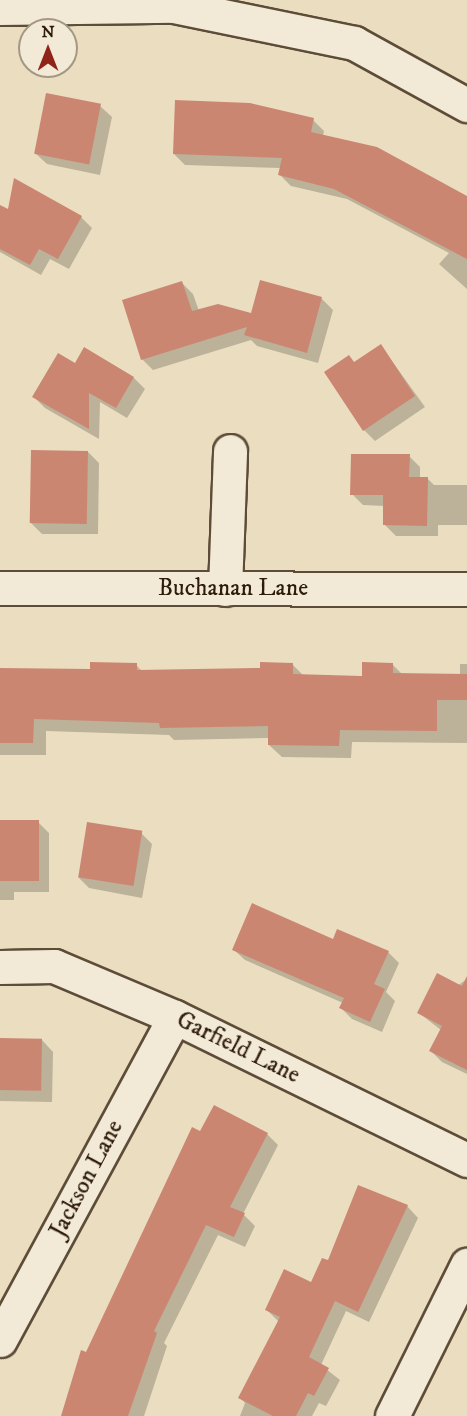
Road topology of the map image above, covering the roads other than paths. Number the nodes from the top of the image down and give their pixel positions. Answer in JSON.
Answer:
{"nodes":[{"id":1,"x":0,"y":8,"type":"edge"},
{"id":2,"x":467,"y":105,"type":"edge"},
{"id":3,"x":230,"y":451,"type":"dead end"},
{"id":4,"x":0,"y":588,"type":"edge"},
{"id":5,"x":225,"y":589,"type":"junction"},
{"id":6,"x":467,"y":589,"type":"edge"},
{"id":7,"x":0,"y":967,"type":"edge"},
{"id":8,"x":175,"y":1017,"type":"junction"},
{"id":9,"x":467,"y":1160,"type":"edge"},
{"id":10,"x":467,"y":1265,"type":"edge"},
{"id":11,"x":0,"y":1340,"type":"edge"},
{"id":12,"x":392,"y":1416,"type":"edge"}],
"edges":[{"from":1,"to":2,"type":"street"},
{"from":3,"to":5,"type":"street"},
{"from":4,"to":5,"type":"street","name":"Buchanan Lane"},
{"from":5,"to":6,"type":"street","name":"Buchanan Lane"},
{"from":7,"to":8,"type":"street","name":"Garfield Lane"},
{"from":8,"to":9,"type":"street","name":"Garfield Lane"},
{"from":8,"to":11,"type":"street","name":"Jackson Lane"},
{"from":10,"to":12,"type":"street"}]}
